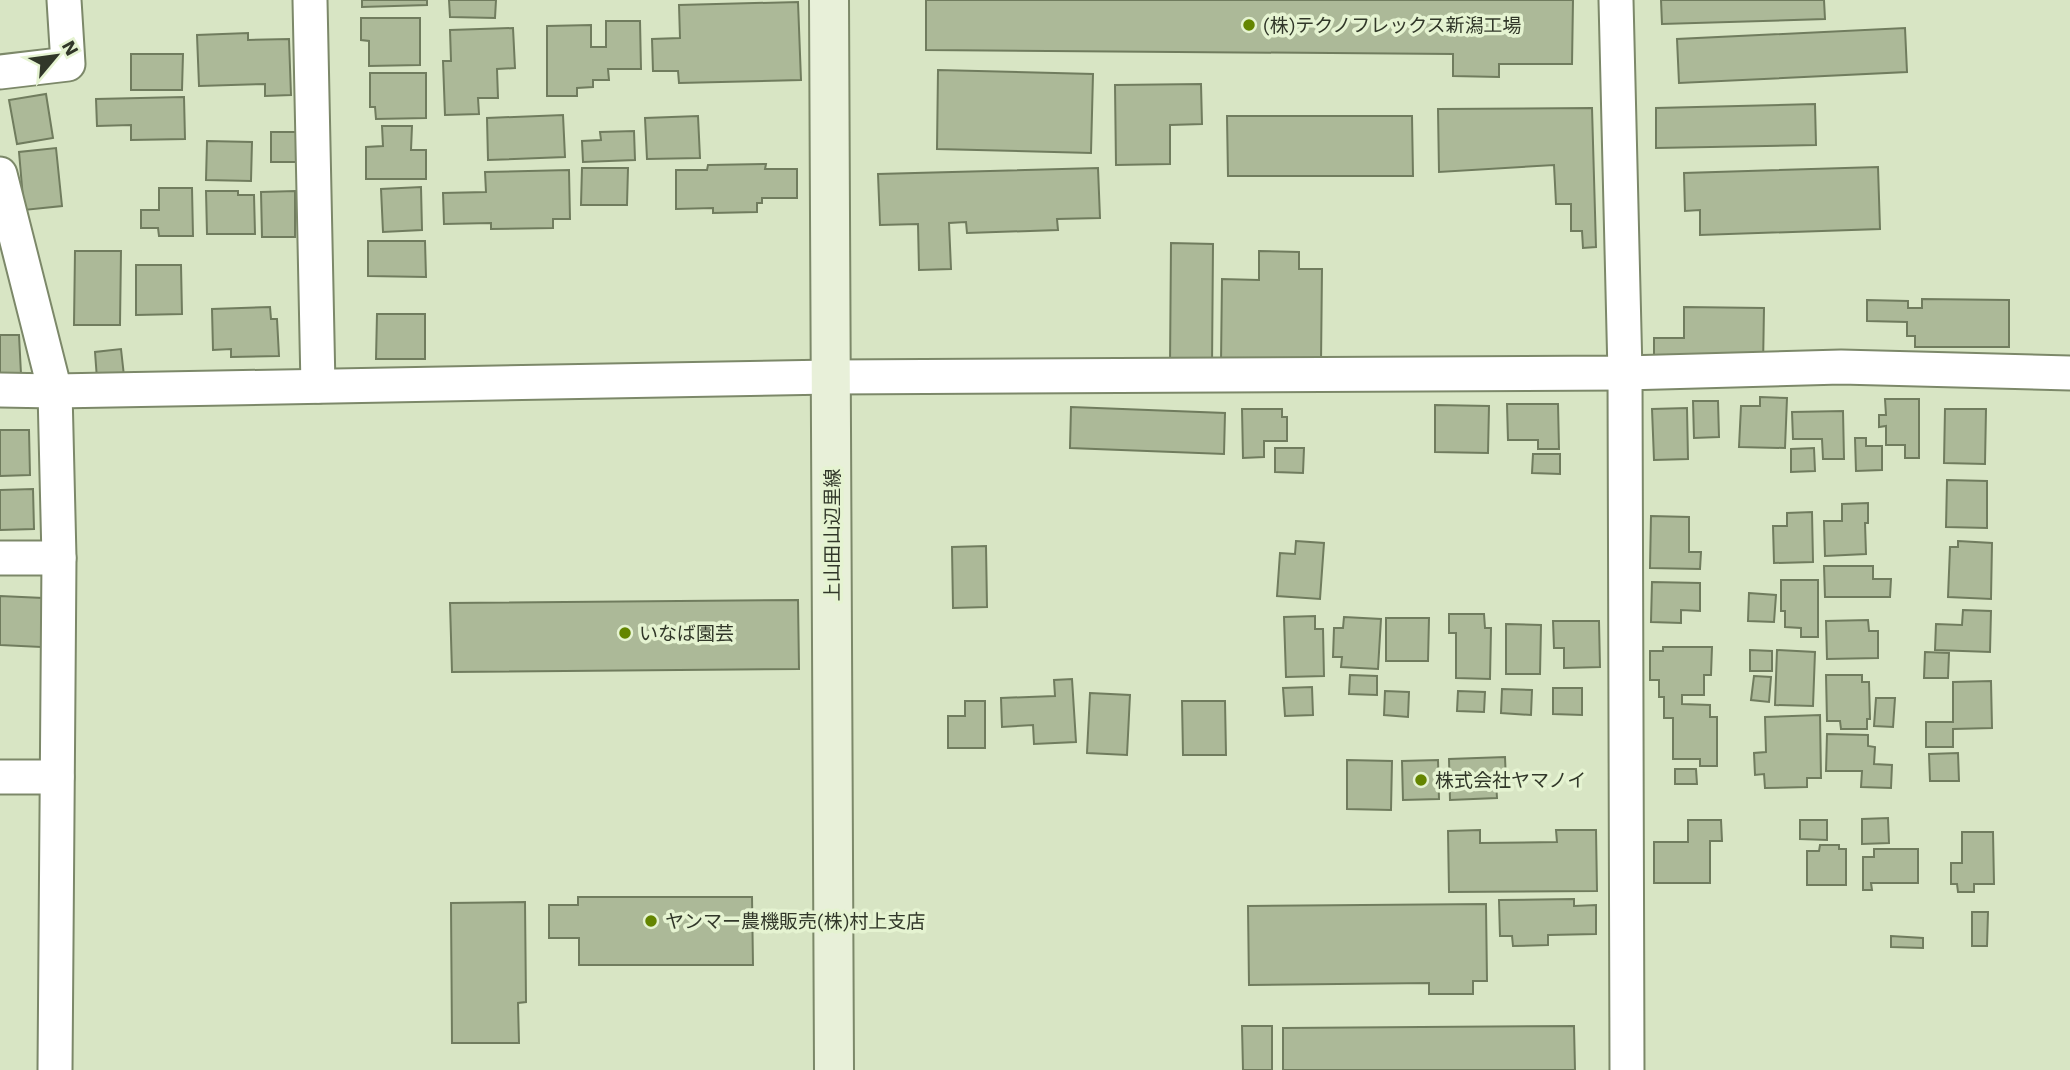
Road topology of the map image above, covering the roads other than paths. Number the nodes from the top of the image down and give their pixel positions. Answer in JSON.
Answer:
{"nodes":[{"id":1,"x":64,"y":0,"type":"edge"},
{"id":2,"x":310,"y":0,"type":"edge"},
{"id":3,"x":829,"y":0,"type":"edge"},
{"id":4,"x":1616,"y":0,"type":"edge"},
{"id":5,"x":0,"y":72,"type":"edge"},
{"id":6,"x":0,"y":174,"type":"edge"},
{"id":7,"x":1625,"y":373,"type":"junction"},
{"id":8,"x":2070,"y":373,"type":"edge"},
{"id":9,"x":831,"y":377,"type":"junction"},
{"id":10,"x":318,"y":386,"type":"junction"},
{"id":11,"x":0,"y":390,"type":"edge"},
{"id":12,"x":55,"y":391,"type":"junction"},
{"id":13,"x":0,"y":558,"type":"edge"},
{"id":14,"x":59,"y":558,"type":"junction"},
{"id":15,"x":0,"y":777,"type":"edge"},
{"id":16,"x":57,"y":777,"type":"junction"},
{"id":17,"x":55,"y":1070,"type":"edge"},
{"id":18,"x":834,"y":1070,"type":"edge"},
{"id":19,"x":1627,"y":1070,"type":"edge"}],
"edges":[{"from":1,"to":5,"type":"street"},
{"from":2,"to":10,"type":"street"},
{"from":3,"to":9,"type":"main road","name":"上山田山辺里線"},
{"from":4,"to":7,"type":"street"},
{"from":6,"to":12,"type":"street"},
{"from":7,"to":8,"type":"street"},
{"from":7,"to":9,"type":"street"},
{"from":7,"to":19,"type":"street"},
{"from":9,"to":10,"type":"street"},
{"from":9,"to":18,"type":"main road","name":"上山田山辺里線"},
{"from":10,"to":12,"type":"street"},
{"from":11,"to":12,"type":"street"},
{"from":12,"to":14,"type":"street"},
{"from":13,"to":14,"type":"street"},
{"from":14,"to":16,"type":"street"},
{"from":15,"to":16,"type":"street"},
{"from":16,"to":17,"type":"street"}]}
